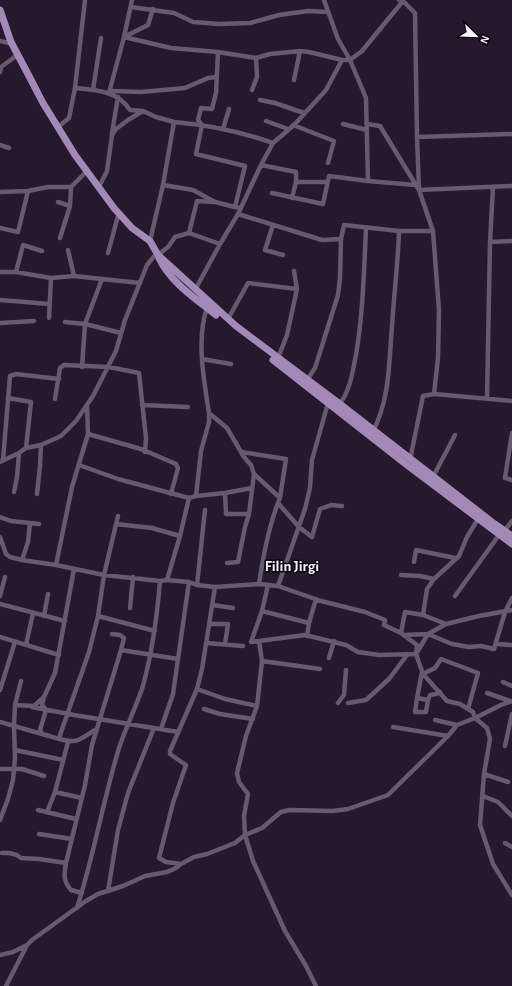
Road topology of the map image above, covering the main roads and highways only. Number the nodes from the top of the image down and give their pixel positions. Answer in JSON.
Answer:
{"nodes":[{"id":1,"x":0,"y":10,"type":"edge"},
{"id":2,"x":0,"y":23,"type":"edge"},
{"id":3,"x":157,"y":255,"type":"junction"},
{"id":4,"x":464,"y":504,"type":"junction"},
{"id":5,"x":502,"y":532,"type":"junction"},
{"id":6,"x":512,"y":536,"type":"edge"},
{"id":7,"x":512,"y":544,"type":"edge"}],
"edges":[{"from":1,"to":3,"type":"main road"},
{"from":2,"to":3,"type":"main road"},
{"from":3,"to":4,"type":"main road"},
{"from":3,"to":4,"type":"main road"},
{"from":4,"to":5,"type":"main road"},
{"from":4,"to":5,"type":"main road"},
{"from":5,"to":6,"type":"main road"},
{"from":5,"to":7,"type":"main road"}]}
